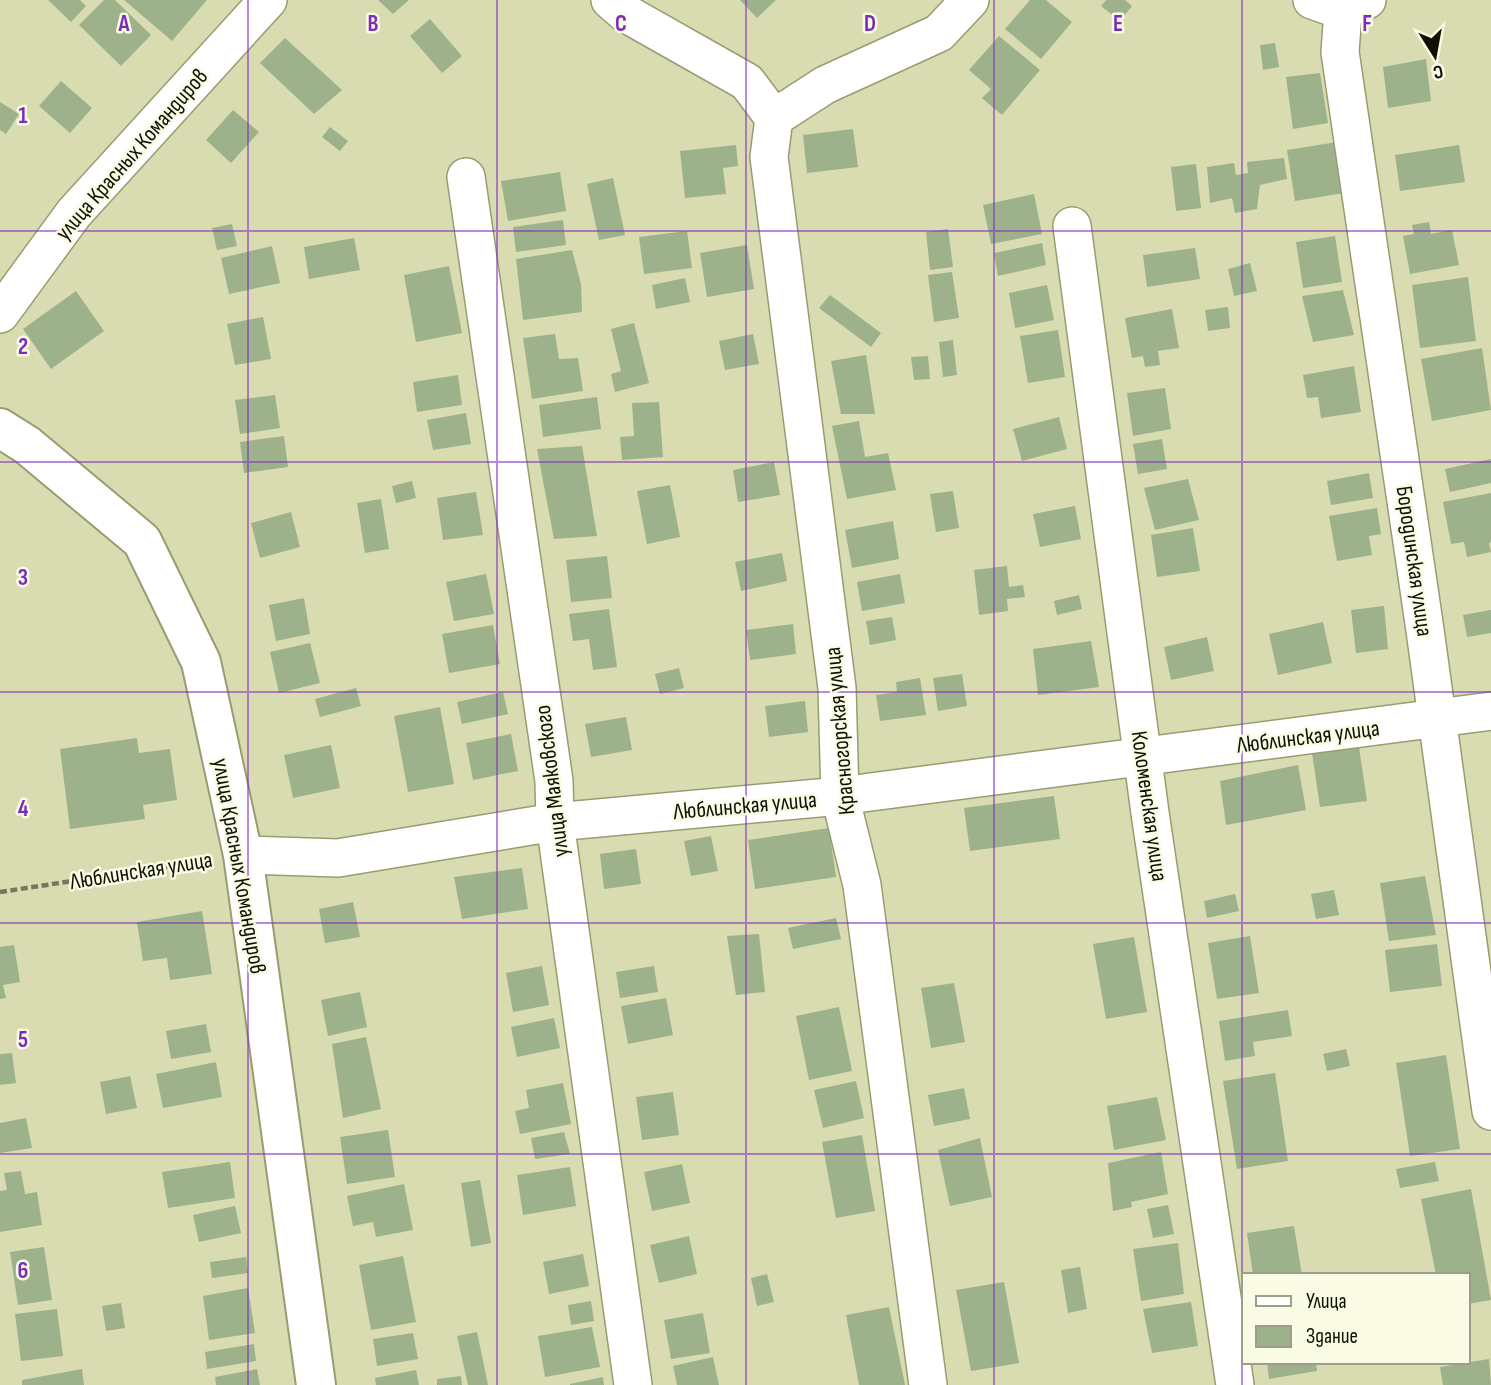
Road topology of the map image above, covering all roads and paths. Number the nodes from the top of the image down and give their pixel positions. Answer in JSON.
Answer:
{"nodes":[{"id":1,"x":268,"y":0,"type":"edge"},
{"id":2,"x":610,"y":0,"type":"edge"},
{"id":3,"x":970,"y":0,"type":"edge"},
{"id":4,"x":1340,"y":4,"type":"edge"},
{"id":5,"x":774,"y":118,"type":"junction"},
{"id":6,"x":466,"y":177,"type":"dead end"},
{"id":7,"x":1072,"y":226,"type":"dead end"},
{"id":8,"x":0,"y":314,"type":"edge"},
{"id":9,"x":0,"y":428,"type":"edge"},
{"id":10,"x":1491,"y":711,"type":"edge"},
{"id":11,"x":1436,"y":719,"type":"junction"},
{"id":12,"x":1143,"y":757,"type":"junction"},
{"id":13,"x":840,"y":796,"type":"junction"},
{"id":14,"x":555,"y":822,"type":"junction"},
{"id":15,"x":243,"y":855,"type":"junction"},
{"id":16,"x":0,"y":892,"type":"edge"},
{"id":17,"x":1491,"y":1111,"type":"edge"},
{"id":18,"x":316,"y":1385,"type":"edge"},
{"id":19,"x":633,"y":1385,"type":"edge"},
{"id":20,"x":928,"y":1385,"type":"edge"},
{"id":21,"x":1235,"y":1385,"type":"edge"}],
"edges":[{"from":1,"to":8,"type":"street","name":"улица Красных Командиров"},
{"from":2,"to":5,"type":"street"},
{"from":3,"to":5,"type":"street"},
{"from":4,"to":11,"type":"street","name":"Бородинская улица"},
{"from":5,"to":13,"type":"street","name":"Красногорская улица"},
{"from":6,"to":14,"type":"street","name":"улица Маяковского"},
{"from":7,"to":12,"type":"street","name":"Коломенская улица"},
{"from":9,"to":15,"type":"street","name":"улица Красных Командиров"},
{"from":10,"to":11,"type":"street","name":"Люблинская улица"},
{"from":11,"to":12,"type":"street","name":"Люблинская улица"},
{"from":11,"to":17,"type":"street","name":"Бородинская улица"},
{"from":12,"to":13,"type":"street","name":"Люблинская улица"},
{"from":12,"to":21,"type":"street","name":"Коломенская улица"},
{"from":13,"to":14,"type":"street","name":"Люблинская улица"},
{"from":13,"to":20,"type":"street","name":"Красногорская улица"},
{"from":14,"to":15,"type":"street","name":"Люблинская улица"},
{"from":14,"to":19,"type":"street","name":"улица Маяковского"},
{"from":15,"to":16,"type":"path","name":"Люблинская улица"},
{"from":15,"to":18,"type":"street","name":"улица Красных Командиров"}]}
